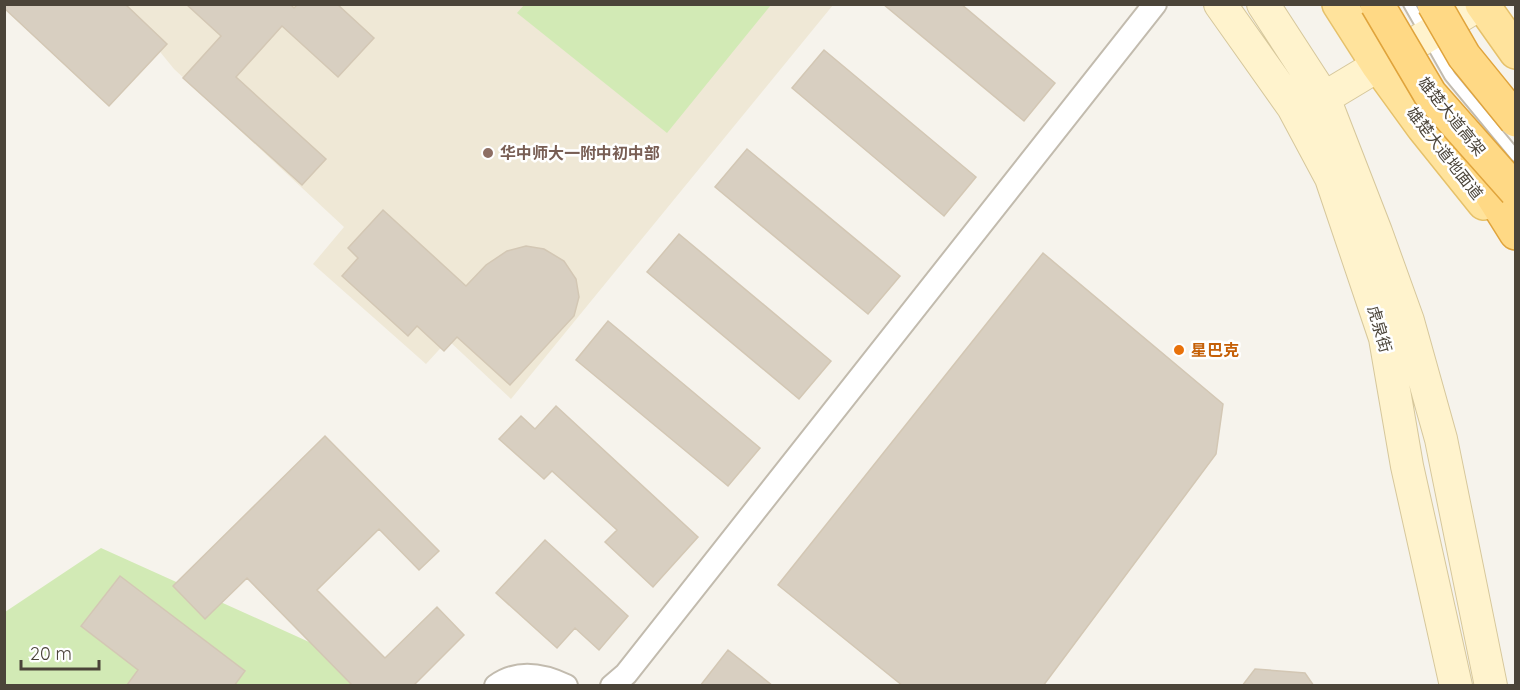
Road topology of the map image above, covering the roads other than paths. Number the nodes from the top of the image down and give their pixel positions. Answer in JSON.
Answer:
{"nodes":[{"id":1,"x":1155,"y":4,"type":"edge"},
{"id":2,"x":1220,"y":4,"type":"edge"},
{"id":3,"x":1263,"y":4,"type":"edge"},
{"id":4,"x":1339,"y":4,"type":"edge"},
{"id":5,"x":1377,"y":4,"type":"edge"},
{"id":6,"x":1408,"y":4,"type":"edge"},
{"id":7,"x":1481,"y":4,"type":"edge"},
{"id":8,"x":1431,"y":20,"type":"edge"},
{"id":9,"x":1515,"y":52,"type":"edge"},
{"id":10,"x":1378,"y":65,"type":"junction"},
{"id":11,"x":1430,"y":94,"type":"junction"},
{"id":12,"x":1324,"y":98,"type":"junction"},
{"id":13,"x":1515,"y":120,"type":"edge"},
{"id":14,"x":1515,"y":156,"type":"edge"},
{"id":15,"x":1515,"y":191,"type":"edge"},
{"id":16,"x":1515,"y":235,"type":"edge"},
{"id":17,"x":496,"y":686,"type":"edge"},
{"id":18,"x":566,"y":686,"type":"edge"},
{"id":19,"x":612,"y":686,"type":"edge"},
{"id":20,"x":1456,"y":686,"type":"edge"},
{"id":21,"x":1491,"y":686,"type":"edge"}],
"edges":[{"from":1,"to":19,"type":"street"},
{"from":2,"to":20,"type":"main road","name":"虎泉街"},
{"from":3,"to":12,"type":"main road","name":"虎泉街"},
{"from":4,"to":10,"type":"main road","name":"雄楚大道地面道"},
{"from":5,"to":11,"type":"highway","name":"雄楚大道高架","bridge":true},
{"from":6,"to":8,"type":"lane"},
{"from":7,"to":8,"type":"main road"},
{"from":7,"to":9,"type":"main road"},
{"from":8,"to":10,"type":"main road"},
{"from":8,"to":13,"type":"highway","bridge":true},
{"from":8,"to":14,"type":"lane"},
{"from":10,"to":12,"type":"main road"},
{"from":10,"to":16,"type":"main road","name":"雄楚大道地面道"},
{"from":11,"to":15,"type":"highway","name":"雄楚大道高架","bridge":true},
{"from":11,"to":16,"type":"highway","bridge":true},
{"from":12,"to":21,"type":"main road","name":"虎泉街"},
{"from":17,"to":18,"type":"street"}]}
